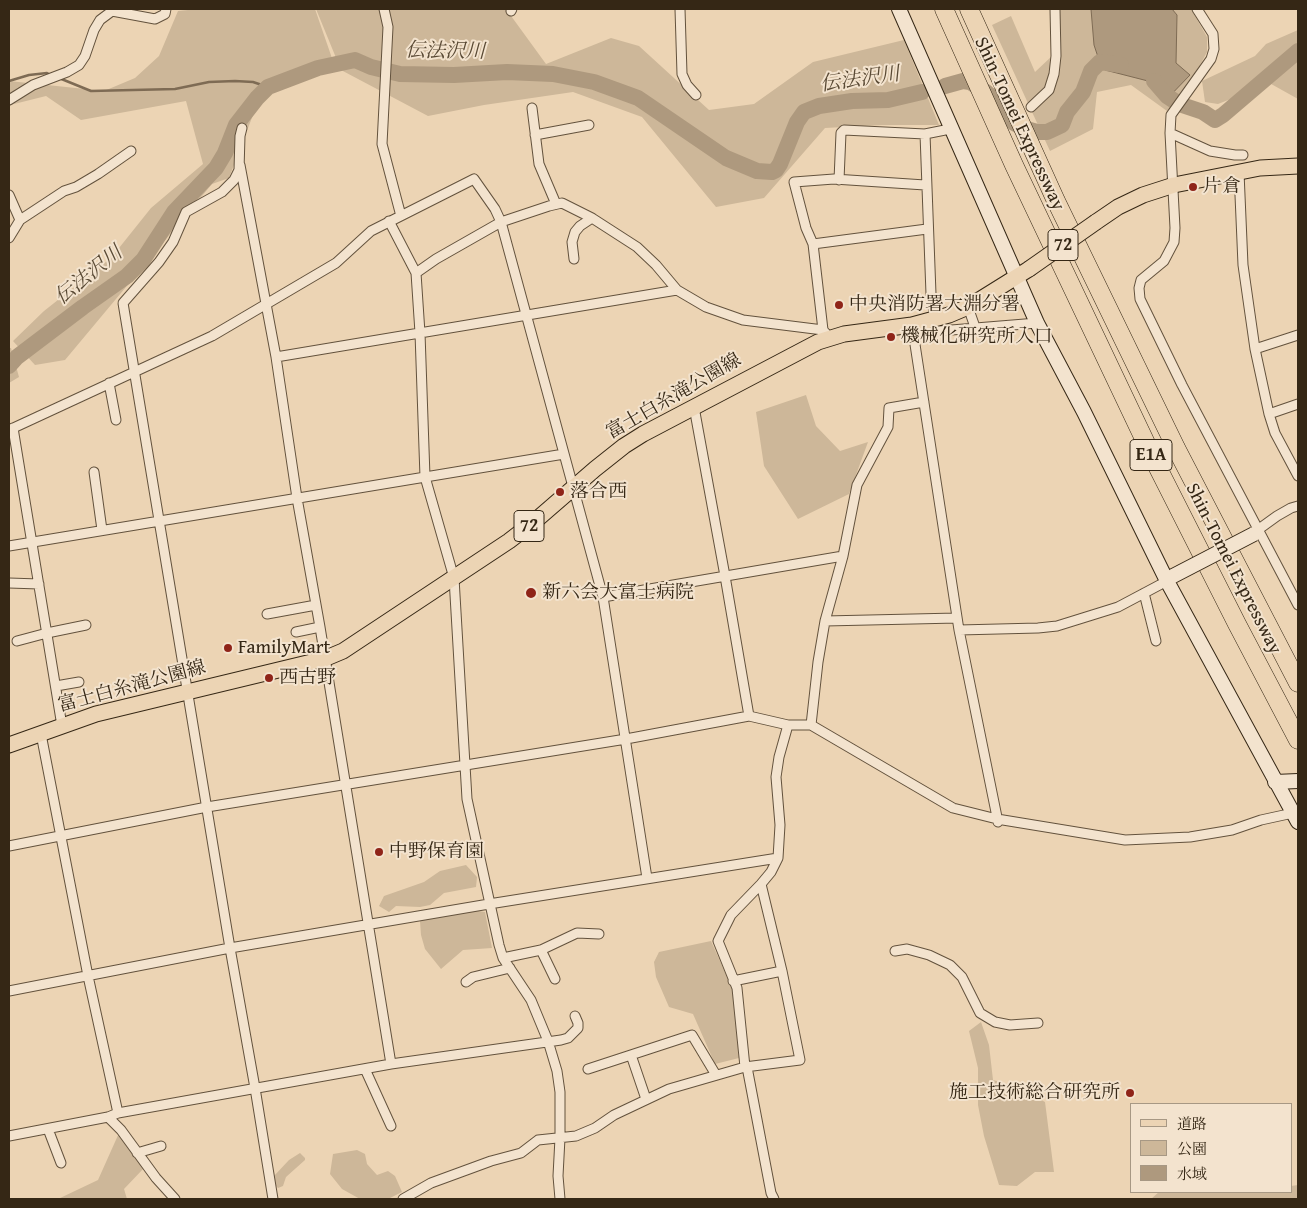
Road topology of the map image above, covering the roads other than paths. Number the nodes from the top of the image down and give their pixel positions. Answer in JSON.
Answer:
{"nodes":[{"id":1,"x":166,"y":9,"type":"edge"},
{"id":2,"x":384,"y":9,"type":"edge"},
{"id":3,"x":680,"y":9,"type":"edge"},
{"id":4,"x":898,"y":9,"type":"edge"},
{"id":5,"x":944,"y":9,"type":"edge"},
{"id":6,"x":969,"y":9,"type":"edge"},
{"id":7,"x":1055,"y":9,"type":"edge"},
{"id":8,"x":1197,"y":9,"type":"edge"},
{"id":9,"x":696,"y":95,"type":"dead end"},
{"id":10,"x":9,"y":100,"type":"edge"},
{"id":11,"x":1031,"y":107,"type":"dead end"},
{"id":12,"x":532,"y":108,"type":"dead end"},
{"id":13,"x":588,"y":125,"type":"dead end"},
{"id":14,"x":242,"y":128,"type":"dead end"},
{"id":15,"x":950,"y":129,"type":"junction"},
{"id":16,"x":1170,"y":133,"type":"junction"},
{"id":17,"x":924,"y":134,"type":"junction"},
{"id":18,"x":535,"y":135,"type":"junction"},
{"id":19,"x":131,"y":151,"type":"dead end"},
{"id":20,"x":1243,"y":155,"type":"dead end"},
{"id":21,"x":240,"y":161,"type":"junction"},
{"id":22,"x":1298,"y":166,"type":"edge"},
{"id":23,"x":1239,"y":172,"type":"junction"},
{"id":24,"x":839,"y":180,"type":"junction"},
{"id":25,"x":926,"y":185,"type":"junction"},
{"id":26,"x":1174,"y":185,"type":"junction"},
{"id":27,"x":9,"y":195,"type":"edge"},
{"id":28,"x":556,"y":204,"type":"junction"},
{"id":29,"x":401,"y":216,"type":"junction"},
{"id":30,"x":592,"y":218,"type":"junction"},
{"id":31,"x":20,"y":220,"type":"junction"},
{"id":32,"x":389,"y":221,"type":"junction"},
{"id":33,"x":501,"y":222,"type":"junction"},
{"id":34,"x":927,"y":229,"type":"junction"},
{"id":35,"x":9,"y":238,"type":"edge"},
{"id":36,"x":813,"y":244,"type":"junction"},
{"id":37,"x":574,"y":260,"type":"dead end"},
{"id":38,"x":416,"y":273,"type":"junction"},
{"id":39,"x":1023,"y":273,"type":"junction"},
{"id":40,"x":677,"y":290,"type":"junction"},
{"id":41,"x":265,"y":306,"type":"junction"},
{"id":42,"x":968,"y":307,"type":"junction"},
{"id":43,"x":526,"y":316,"type":"junction"},
{"id":44,"x":1037,"y":323,"type":"junction"},
{"id":45,"x":912,"y":325,"type":"junction"},
{"id":46,"x":937,"y":325,"type":"junction"},
{"id":47,"x":975,"y":327,"type":"junction"},
{"id":48,"x":420,"y":333,"type":"junction"},
{"id":49,"x":827,"y":334,"type":"junction"},
{"id":50,"x":1298,"y":335,"type":"edge"},
{"id":51,"x":1255,"y":349,"type":"junction"},
{"id":52,"x":276,"y":357,"type":"junction"},
{"id":53,"x":135,"y":371,"type":"junction"},
{"id":54,"x":109,"y":383,"type":"junction"},
{"id":55,"x":924,"y":402,"type":"junction"},
{"id":56,"x":1298,"y":404,"type":"edge"},
{"id":57,"x":694,"y":407,"type":"junction"},
{"id":58,"x":1269,"y":414,"type":"junction"},
{"id":59,"x":116,"y":420,"type":"dead end"},
{"id":60,"x":11,"y":429,"type":"edge"},
{"id":61,"x":564,"y":454,"type":"junction"},
{"id":62,"x":94,"y":472,"type":"dead end"},
{"id":63,"x":425,"y":476,"type":"junction"},
{"id":64,"x":1298,"y":476,"type":"edge"},
{"id":65,"x":574,"y":489,"type":"junction"},
{"id":66,"x":297,"y":498,"type":"junction"},
{"id":67,"x":1298,"y":506,"type":"edge"},
{"id":68,"x":159,"y":520,"type":"junction"},
{"id":69,"x":102,"y":530,"type":"junction"},
{"id":70,"x":1256,"y":531,"type":"junction"},
{"id":71,"x":32,"y":542,"type":"junction"},
{"id":72,"x":9,"y":546,"type":"edge"},
{"id":73,"x":843,"y":556,"type":"junction"},
{"id":74,"x":725,"y":576,"type":"junction"},
{"id":75,"x":454,"y":578,"type":"junction"},
{"id":76,"x":1170,"y":578,"type":"junction"},
{"id":77,"x":9,"y":583,"type":"edge"},
{"id":78,"x":39,"y":584,"type":"junction"},
{"id":79,"x":1144,"y":593,"type":"junction"},
{"id":80,"x":603,"y":597,"type":"junction"},
{"id":81,"x":1298,"y":604,"type":"edge"},
{"id":82,"x":316,"y":605,"type":"junction"},
{"id":83,"x":267,"y":614,"type":"dead end"},
{"id":84,"x":957,"y":618,"type":"junction"},
{"id":85,"x":826,"y":622,"type":"junction"},
{"id":86,"x":86,"y":625,"type":"dead end"},
{"id":87,"x":320,"y":627,"type":"junction"},
{"id":88,"x":959,"y":630,"type":"junction"},
{"id":89,"x":296,"y":632,"type":"dead end"},
{"id":90,"x":47,"y":633,"type":"junction"},
{"id":91,"x":17,"y":641,"type":"dead end"},
{"id":92,"x":1156,"y":641,"type":"dead end"},
{"id":93,"x":324,"y":658,"type":"junction"},
{"id":94,"x":79,"y":682,"type":"dead end"},
{"id":95,"x":1298,"y":683,"type":"edge"},
{"id":96,"x":56,"y":686,"type":"junction"},
{"id":97,"x":188,"y":692,"type":"junction"},
{"id":98,"x":749,"y":716,"type":"junction"},
{"id":99,"x":788,"y":725,"type":"junction"},
{"id":100,"x":811,"y":725,"type":"junction"},
{"id":101,"x":62,"y":726,"type":"junction"},
{"id":102,"x":41,"y":734,"type":"junction"},
{"id":103,"x":626,"y":739,"type":"junction"},
{"id":104,"x":1298,"y":740,"type":"edge"},
{"id":105,"x":9,"y":745,"type":"edge"},
{"id":106,"x":465,"y":765,"type":"junction"},
{"id":107,"x":1298,"y":781,"type":"edge"},
{"id":108,"x":1275,"y":782,"type":"junction"},
{"id":109,"x":346,"y":783,"type":"junction"},
{"id":110,"x":207,"y":807,"type":"junction"},
{"id":111,"x":1296,"y":818,"type":"edge"},
{"id":112,"x":998,"y":822,"type":"junction"},
{"id":113,"x":61,"y":835,"type":"junction"},
{"id":114,"x":9,"y":846,"type":"edge"},
{"id":115,"x":778,"y":858,"type":"junction"},
{"id":116,"x":647,"y":878,"type":"junction"},
{"id":117,"x":761,"y":884,"type":"junction"},
{"id":118,"x":489,"y":904,"type":"junction"},
{"id":119,"x":369,"y":925,"type":"junction"},
{"id":120,"x":599,"y":934,"type":"dead end"},
{"id":121,"x":230,"y":948,"type":"junction"},
{"id":122,"x":540,"y":950,"type":"junction"},
{"id":123,"x":895,"y":951,"type":"dead end"},
{"id":124,"x":504,"y":958,"type":"junction"},
{"id":125,"x":510,"y":968,"type":"junction"},
{"id":126,"x":782,"y":971,"type":"junction"},
{"id":127,"x":88,"y":976,"type":"junction"},
{"id":128,"x":555,"y":979,"type":"dead end"},
{"id":129,"x":733,"y":981,"type":"junction"},
{"id":130,"x":466,"y":982,"type":"dead end"},
{"id":131,"x":9,"y":991,"type":"edge"},
{"id":132,"x":575,"y":1016,"type":"dead end"},
{"id":133,"x":1038,"y":1023,"type":"dead end"},
{"id":134,"x":548,"y":1041,"type":"junction"},
{"id":135,"x":631,"y":1055,"type":"junction"},
{"id":136,"x":391,"y":1064,"type":"junction"},
{"id":137,"x":746,"y":1067,"type":"junction"},
{"id":138,"x":365,"y":1069,"type":"junction"},
{"id":139,"x":588,"y":1069,"type":"dead end"},
{"id":140,"x":716,"y":1075,"type":"junction"},
{"id":141,"x":255,"y":1088,"type":"junction"},
{"id":142,"x":646,"y":1099,"type":"junction"},
{"id":143,"x":118,"y":1113,"type":"junction"},
{"id":144,"x":108,"y":1117,"type":"junction"},
{"id":145,"x":390,"y":1126,"type":"dead end"},
{"id":146,"x":48,"y":1129,"type":"junction"},
{"id":147,"x":9,"y":1136,"type":"edge"},
{"id":148,"x":560,"y":1138,"type":"junction"},
{"id":149,"x":161,"y":1146,"type":"dead end"},
{"id":150,"x":137,"y":1152,"type":"junction"},
{"id":151,"x":60,"y":1163,"type":"dead end"},
{"id":152,"x":417,"y":1196,"type":"edge"},
{"id":153,"x":175,"y":1199,"type":"edge"},
{"id":154,"x":273,"y":1199,"type":"edge"},
{"id":155,"x":403,"y":1199,"type":"edge"},
{"id":156,"x":560,"y":1199,"type":"edge"},
{"id":157,"x":774,"y":1199,"type":"edge"}],
"edges":[{"from":1,"to":10,"type":"street"},
{"from":2,"to":29,"type":"street"},
{"from":3,"to":9,"type":"street"},
{"from":4,"to":15,"type":"street"},
{"from":5,"to":104,"type":"highway","name":"Shin-Tomei Expressway","number":"E1A"},
{"from":6,"to":95,"type":"highway","name":"Shin-Tomei Expressway","number":"E1A"},
{"from":7,"to":11,"type":"street"},
{"from":8,"to":16,"type":"street"},
{"from":12,"to":18,"type":"street"},
{"from":13,"to":18,"type":"street"},
{"from":14,"to":21,"type":"street"},
{"from":15,"to":17,"type":"street"},
{"from":15,"to":39,"type":"street"},
{"from":16,"to":20,"type":"street"},
{"from":16,"to":26,"type":"street"},
{"from":17,"to":24,"type":"street"},
{"from":17,"to":25,"type":"street"},
{"from":18,"to":28,"type":"street"},
{"from":19,"to":31,"type":"street"},
{"from":21,"to":41,"type":"street"},
{"from":21,"to":53,"type":"street"},
{"from":22,"to":23,"type":"main road","name":"富士白糸滝公園線","number":"72"},
{"from":23,"to":26,"type":"main road","name":"富士白糸滝公園線","number":"72"},
{"from":23,"to":51,"type":"street"},
{"from":24,"to":25,"type":"street"},
{"from":24,"to":36,"type":"street"},
{"from":25,"to":34,"type":"street"},
{"from":26,"to":39,"type":"main road","name":"富士白糸滝公園線","number":"72","bridge":true},
{"from":26,"to":70,"type":"street"},
{"from":27,"to":31,"type":"street"},
{"from":28,"to":30,"type":"street"},
{"from":28,"to":33,"type":"street"},
{"from":29,"to":32,"type":"street"},
{"from":29,"to":33,"type":"street"},
{"from":30,"to":37,"type":"street"},
{"from":30,"to":40,"type":"street"},
{"from":31,"to":35,"type":"street"},
{"from":32,"to":38,"type":"street"},
{"from":32,"to":41,"type":"street"},
{"from":33,"to":38,"type":"street"},
{"from":33,"to":43,"type":"street"},
{"from":34,"to":36,"type":"street"},
{"from":34,"to":46,"type":"street"},
{"from":36,"to":49,"type":"street"},
{"from":38,"to":48,"type":"street"},
{"from":39,"to":42,"type":"main road","name":"富士白糸滝公園線","number":"72"},
{"from":39,"to":44,"type":"street"},
{"from":40,"to":43,"type":"street"},
{"from":40,"to":49,"type":"street"},
{"from":41,"to":52,"type":"street"},
{"from":41,"to":53,"type":"street"},
{"from":42,"to":46,"type":"main road","name":"富士白糸滝公園線","number":"72"},
{"from":42,"to":47,"type":"street"},
{"from":43,"to":48,"type":"street"},
{"from":43,"to":61,"type":"street"},
{"from":44,"to":47,"type":"street"},
{"from":44,"to":76,"type":"street"},
{"from":45,"to":46,"type":"main road","name":"富士白糸滝公園線","number":"72"},
{"from":45,"to":49,"type":"main road","name":"富士白糸滝公園線","number":"72"},
{"from":45,"to":55,"type":"street"},
{"from":46,"to":47,"type":"street"},
{"from":48,"to":52,"type":"street"},
{"from":48,"to":63,"type":"street"},
{"from":49,"to":57,"type":"main road","name":"富士白糸滝公園線","number":"72"},
{"from":50,"to":51,"type":"street"},
{"from":51,"to":58,"type":"street"},
{"from":52,"to":66,"type":"street"},
{"from":53,"to":54,"type":"street"},
{"from":53,"to":68,"type":"street"},
{"from":54,"to":59,"type":"street"},
{"from":54,"to":60,"type":"street"},
{"from":55,"to":73,"type":"street"},
{"from":55,"to":84,"type":"street"},
{"from":56,"to":58,"type":"street"},
{"from":57,"to":65,"type":"main road","name":"富士白糸滝公園線","number":"72"},
{"from":57,"to":74,"type":"street"},
{"from":58,"to":64,"type":"street"},
{"from":60,"to":71,"type":"street"},
{"from":61,"to":63,"type":"street"},
{"from":61,"to":65,"type":"street"},
{"from":62,"to":69,"type":"street"},
{"from":63,"to":66,"type":"street"},
{"from":63,"to":75,"type":"street"},
{"from":65,"to":75,"type":"main road","name":"富士白糸滝公園線","number":"72"},
{"from":65,"to":80,"type":"street"},
{"from":66,"to":68,"type":"street"},
{"from":66,"to":82,"type":"street"},
{"from":67,"to":70,"type":"street"},
{"from":68,"to":69,"type":"street"},
{"from":68,"to":97,"type":"street"},
{"from":69,"to":71,"type":"street"},
{"from":70,"to":76,"type":"street","bridge":true},
{"from":70,"to":81,"type":"street"},
{"from":71,"to":72,"type":"street"},
{"from":71,"to":78,"type":"street"},
{"from":73,"to":74,"type":"street"},
{"from":73,"to":85,"type":"street"},
{"from":74,"to":80,"type":"street"},
{"from":74,"to":98,"type":"street"},
{"from":75,"to":93,"type":"main road","name":"富士白糸滝公園線","number":"72"},
{"from":75,"to":106,"type":"street"},
{"from":76,"to":79,"type":"street"},
{"from":76,"to":108,"type":"street"},
{"from":77,"to":78,"type":"street"},
{"from":78,"to":90,"type":"street"},
{"from":79,"to":88,"type":"street"},
{"from":79,"to":92,"type":"street"},
{"from":80,"to":103,"type":"street"},
{"from":82,"to":83,"type":"street"},
{"from":82,"to":87,"type":"street"},
{"from":84,"to":85,"type":"street"},
{"from":84,"to":88,"type":"street"},
{"from":85,"to":100,"type":"street"},
{"from":86,"to":90,"type":"street"},
{"from":87,"to":89,"type":"street"},
{"from":87,"to":93,"type":"street"},
{"from":88,"to":112,"type":"street"},
{"from":90,"to":91,"type":"street"},
{"from":90,"to":96,"type":"street"},
{"from":93,"to":97,"type":"main road","name":"富士白糸滝公園線","number":"72"},
{"from":93,"to":109,"type":"street"},
{"from":94,"to":96,"type":"street"},
{"from":96,"to":101,"type":"street"},
{"from":97,"to":101,"type":"main road","name":"富士白糸滝公園線","number":"72"},
{"from":97,"to":110,"type":"street"},
{"from":98,"to":99,"type":"street"},
{"from":98,"to":103,"type":"street"},
{"from":99,"to":100,"type":"street"},
{"from":99,"to":115,"type":"street"},
{"from":100,"to":112,"type":"street"},
{"from":101,"to":102,"type":"main road","name":"富士白糸滝公園線","number":"72"},
{"from":102,"to":105,"type":"main road","name":"富士白糸滝公園線","number":"72"},
{"from":102,"to":113,"type":"street"},
{"from":103,"to":106,"type":"street"},
{"from":103,"to":116,"type":"street"},
{"from":106,"to":109,"type":"street"},
{"from":106,"to":118,"type":"street"},
{"from":107,"to":108,"type":"street"},
{"from":108,"to":111,"type":"street"},
{"from":109,"to":110,"type":"street"},
{"from":109,"to":119,"type":"street"},
{"from":110,"to":113,"type":"street"},
{"from":110,"to":121,"type":"street"},
{"from":111,"to":112,"type":"street"},
{"from":113,"to":114,"type":"street"},
{"from":113,"to":127,"type":"street"},
{"from":115,"to":116,"type":"street"},
{"from":115,"to":117,"type":"street"},
{"from":116,"to":118,"type":"street"},
{"from":117,"to":126,"type":"street"},
{"from":117,"to":129,"type":"street"},
{"from":118,"to":119,"type":"street"},
{"from":118,"to":124,"type":"street"},
{"from":119,"to":121,"type":"street"},
{"from":119,"to":136,"type":"street"},
{"from":120,"to":122,"type":"street"},
{"from":121,"to":127,"type":"street"},
{"from":121,"to":141,"type":"street"},
{"from":122,"to":124,"type":"street"},
{"from":122,"to":128,"type":"street"},
{"from":123,"to":133,"type":"street"},
{"from":124,"to":125,"type":"street"},
{"from":125,"to":130,"type":"street"},
{"from":125,"to":134,"type":"street"},
{"from":126,"to":129,"type":"street"},
{"from":126,"to":137,"type":"street"},
{"from":127,"to":131,"type":"street"},
{"from":127,"to":143,"type":"street"},
{"from":129,"to":137,"type":"street"},
{"from":132,"to":134,"type":"street"},
{"from":134,"to":136,"type":"street"},
{"from":134,"to":148,"type":"street"},
{"from":135,"to":139,"type":"street"},
{"from":135,"to":140,"type":"street"},
{"from":135,"to":142,"type":"street"},
{"from":136,"to":138,"type":"street"},
{"from":137,"to":140,"type":"street"},
{"from":137,"to":157,"type":"street"},
{"from":138,"to":141,"type":"street"},
{"from":138,"to":145,"type":"street"},
{"from":140,"to":142,"type":"street"},
{"from":141,"to":143,"type":"street"},
{"from":141,"to":154,"type":"street"},
{"from":142,"to":148,"type":"street"},
{"from":143,"to":144,"type":"street"},
{"from":144,"to":146,"type":"street"},
{"from":144,"to":150,"type":"street"},
{"from":146,"to":147,"type":"street"},
{"from":146,"to":151,"type":"street"},
{"from":148,"to":152,"type":"street"},
{"from":148,"to":156,"type":"street"},
{"from":149,"to":150,"type":"street"},
{"from":150,"to":153,"type":"street"},
{"from":152,"to":155,"type":"street"}]}
